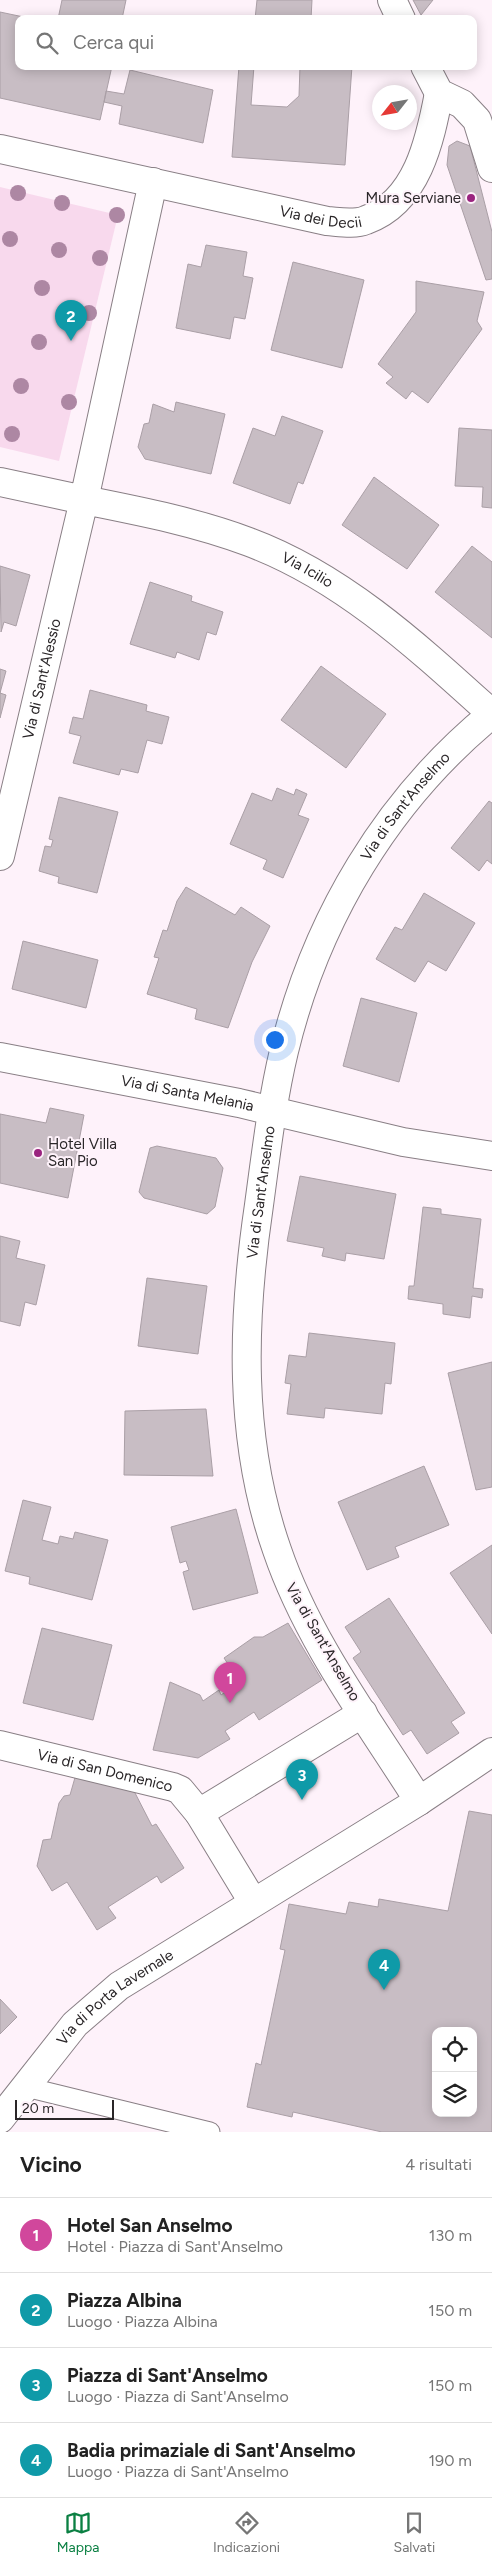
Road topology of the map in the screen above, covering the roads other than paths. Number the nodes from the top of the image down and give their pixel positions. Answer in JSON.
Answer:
{"nodes":[{"id":1,"x":392,"y":0,"type":"edge"},
{"id":2,"x":399,"y":15,"type":"edge"},
{"id":3,"x":427,"y":70,"type":"edge"},
{"id":4,"x":439,"y":93,"type":"junction"},
{"id":5,"x":0,"y":149,"type":"edge"},
{"id":6,"x":492,"y":168,"type":"edge"},
{"id":7,"x":153,"y":182,"type":"junction"},
{"id":8,"x":0,"y":482,"type":"edge"},
{"id":9,"x":84,"y":500,"type":"junction"},
{"id":10,"x":492,"y":714,"type":"edge"},
{"id":11,"x":0,"y":856,"type":"edge"},
{"id":12,"x":0,"y":1057,"type":"edge"},
{"id":13,"x":272,"y":1112,"type":"junction"},
{"id":14,"x":492,"y":1156,"type":"edge"},
{"id":15,"x":364,"y":1713,"type":"junction"},
{"id":16,"x":0,"y":1744,"type":"edge"},
{"id":17,"x":492,"y":1752,"type":"edge"},
{"id":18,"x":419,"y":1801,"type":"junction"},
{"id":19,"x":199,"y":1813,"type":"junction"},
{"id":20,"x":253,"y":1902,"type":"junction"},
{"id":21,"x":26,"y":2087,"type":"junction"},
{"id":22,"x":0,"y":2119,"type":"edge"},
{"id":23,"x":210,"y":2132,"type":"edge"}],
"edges":[{"from":1,"to":2,"type":"street"},
{"from":3,"to":4,"type":"street"},
{"from":4,"to":6,"type":"street"},
{"from":4,"to":7,"type":"street","name":"Via dei Decii"},
{"from":5,"to":7,"type":"street","name":"Via dei Decii"},
{"from":7,"to":9,"type":"street","name":"Via di Sant'Alessio"},
{"from":8,"to":9,"type":"street","name":"Via Icilio"},
{"from":9,"to":10,"type":"street","name":"Via Icilio"},
{"from":9,"to":11,"type":"street","name":"Via di Sant'Alessio"},
{"from":10,"to":13,"type":"street","name":"Via di Sant'Anselmo"},
{"from":12,"to":13,"type":"street","name":"Via di Santa Melania"},
{"from":13,"to":14,"type":"street","name":"Via di Santa Melania"},
{"from":13,"to":15,"type":"street","name":"Via di Sant'Anselmo"},
{"from":15,"to":18,"type":"street","name":"Via di Sant'Anselmo"},
{"from":15,"to":19,"type":"street"},
{"from":16,"to":19,"type":"street","name":"Via di San Domenico"},
{"from":17,"to":18,"type":"street"},
{"from":18,"to":20,"type":"street","name":"Via di Porta Lavernale"},
{"from":19,"to":20,"type":"street","name":"Via di San Domenico"},
{"from":20,"to":21,"type":"street","name":"Via di Porta Lavernale"},
{"from":21,"to":22,"type":"street","name":"Via di Porta Lavernale"},
{"from":21,"to":23,"type":"lane"}]}
